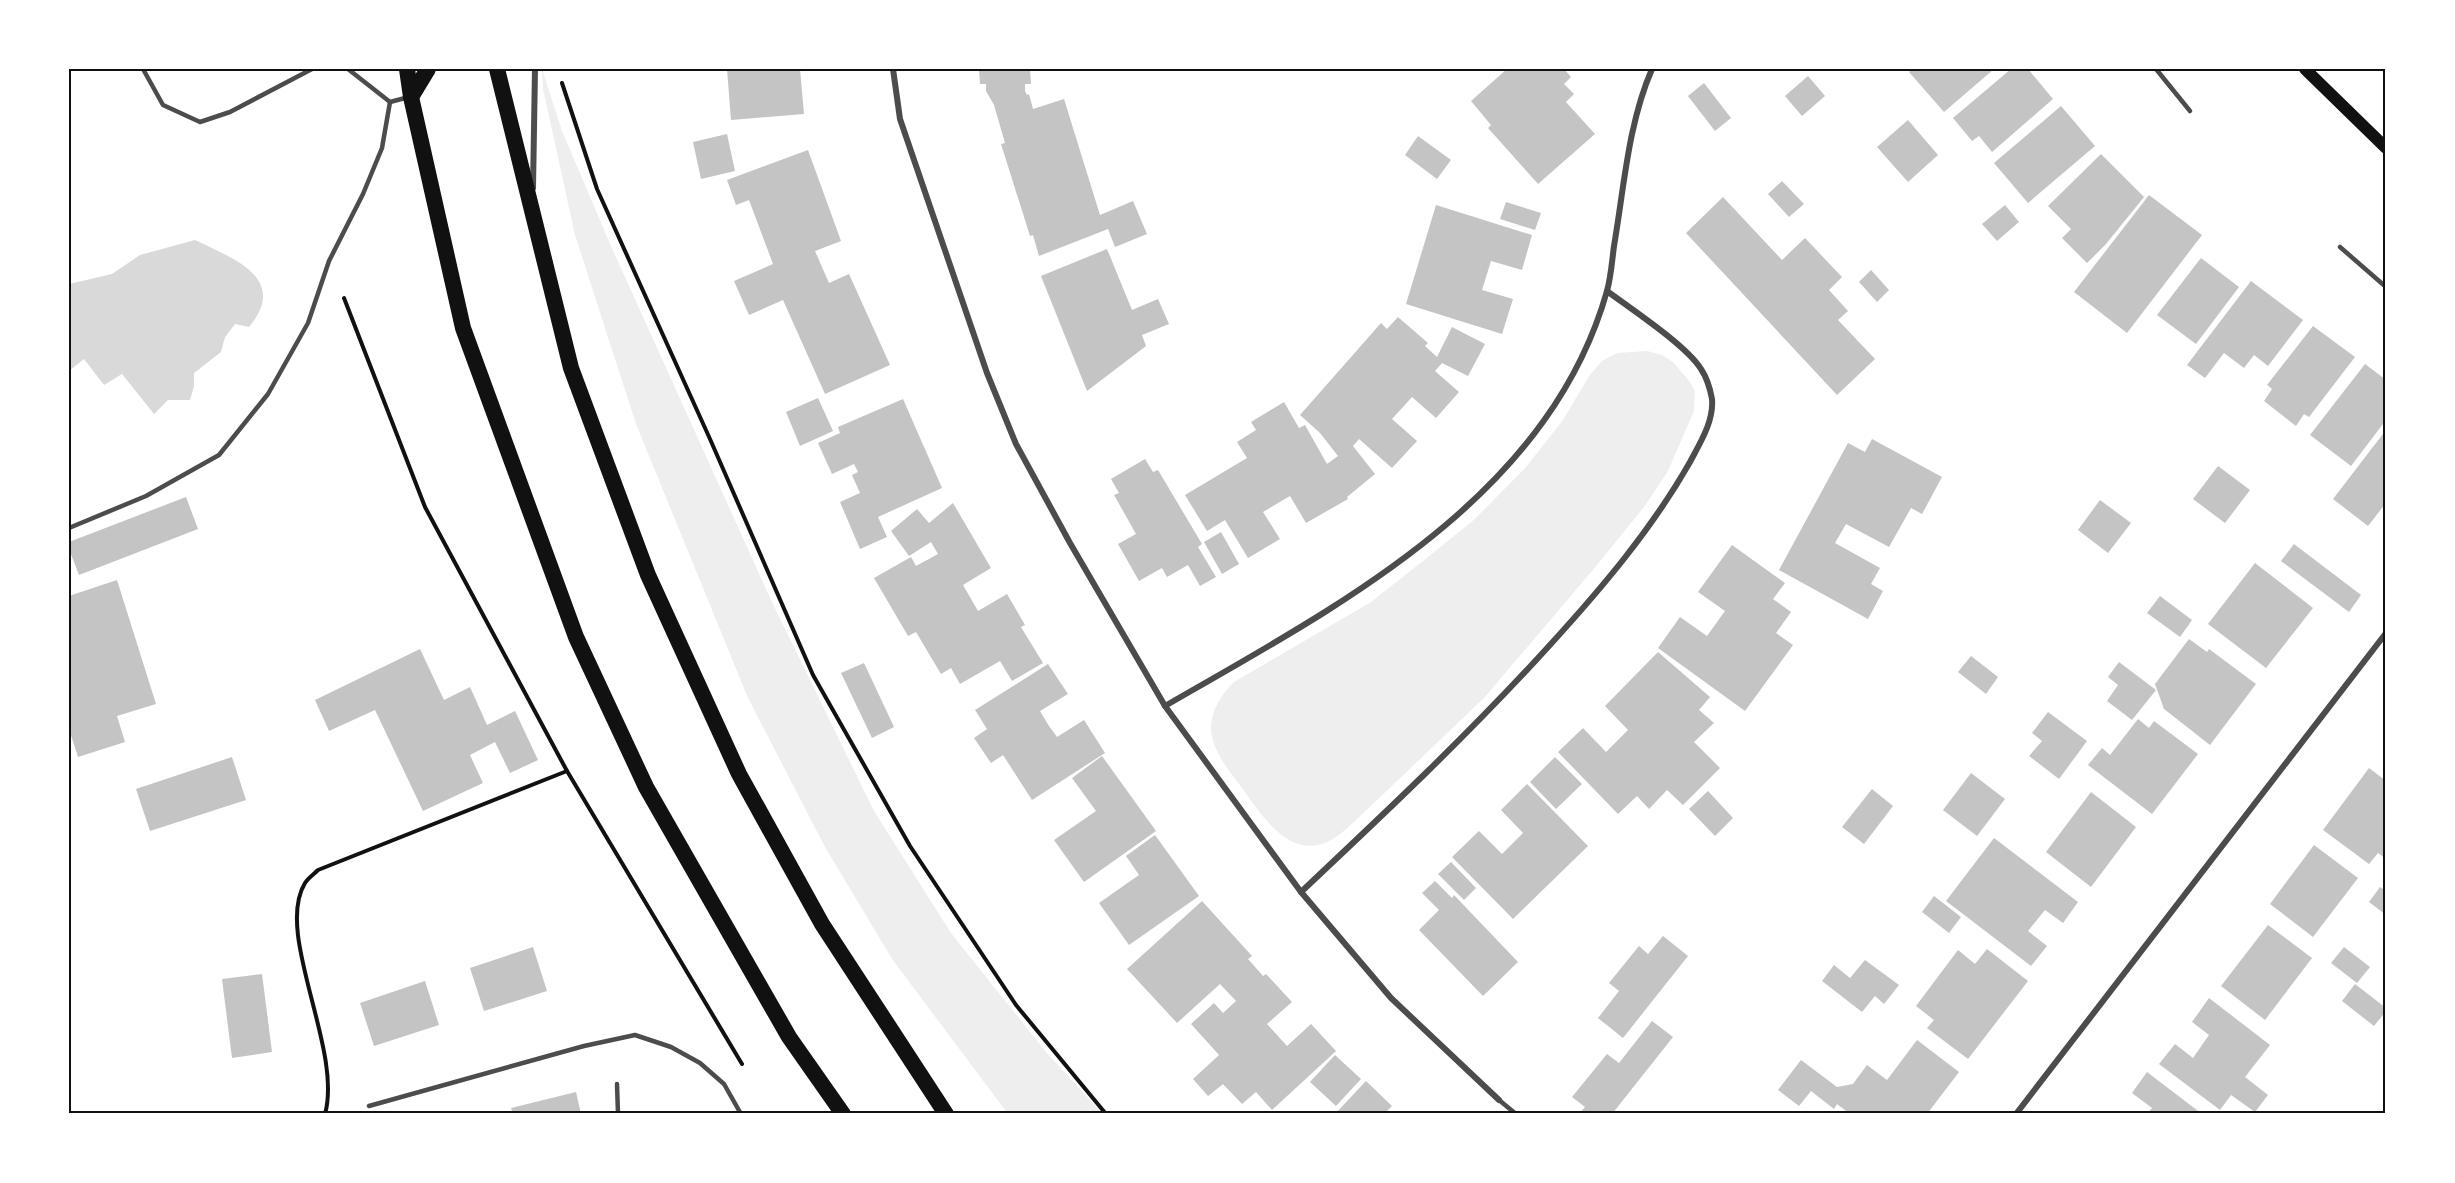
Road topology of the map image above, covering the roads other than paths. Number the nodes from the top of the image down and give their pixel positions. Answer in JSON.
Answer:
{"nodes":[{"id":1,"x":143,"y":69,"type":"edge"},
{"id":2,"x":312,"y":69,"type":"edge"},
{"id":3,"x":348,"y":69,"type":"edge"},
{"id":4,"x":407,"y":69,"type":"edge"},
{"id":5,"x":428,"y":69,"type":"edge"},
{"id":6,"x":497,"y":69,"type":"edge"},
{"id":7,"x":535,"y":69,"type":"edge"},
{"id":8,"x":892,"y":69,"type":"edge"},
{"id":9,"x":1652,"y":69,"type":"edge"},
{"id":10,"x":2156,"y":69,"type":"edge"},
{"id":11,"x":2305,"y":69,"type":"edge"},
{"id":12,"x":411,"y":97,"type":"junction"},
{"id":13,"x":390,"y":102,"type":"junction"},
{"id":14,"x":2190,"y":111,"type":"dead end"},
{"id":15,"x":2386,"y":148,"type":"edge"},
{"id":16,"x":533,"y":220,"type":"junction"},
{"id":17,"x":2340,"y":247,"type":"dead end"},
{"id":18,"x":2386,"y":287,"type":"edge"},
{"id":19,"x":1607,"y":291,"type":"junction"},
{"id":20,"x":69,"y":528,"type":"edge"},
{"id":21,"x":2386,"y":633,"type":"edge"},
{"id":22,"x":1165,"y":706,"type":"junction"},
{"id":23,"x":1301,"y":892,"type":"junction"},
{"id":24,"x":617,"y":1084,"type":"dead end"},
{"id":25,"x":1499,"y":1100,"type":"joint"},
{"id":26,"x":369,"y":1106,"type":"dead end"},
{"id":27,"x":618,"y":1114,"type":"edge"},
{"id":28,"x":741,"y":1114,"type":"edge"},
{"id":29,"x":843,"y":1114,"type":"edge"},
{"id":30,"x":946,"y":1114,"type":"edge"},
{"id":31,"x":1516,"y":1114,"type":"edge"},
{"id":32,"x":2016,"y":1114,"type":"edge"}],
"edges":[{"from":1,"to":2,"type":"lane"},
{"from":3,"to":13,"type":"lane"},
{"from":4,"to":12,"type":"highway"},
{"from":5,"to":12,"type":"highway"},
{"from":6,"to":16,"type":"highway"},
{"from":7,"to":16,"type":"street"},
{"from":8,"to":22,"type":"street"},
{"from":9,"to":19,"type":"street"},
{"from":10,"to":14,"type":"lane"},
{"from":11,"to":15,"type":"main road"},
{"from":12,"to":13,"type":"lane"},
{"from":12,"to":29,"type":"highway"},
{"from":13,"to":20,"type":"lane"},
{"from":16,"to":30,"type":"highway"},
{"from":17,"to":18,"type":"lane"},
{"from":19,"to":22,"type":"street"},
{"from":19,"to":23,"type":"street"},
{"from":21,"to":32,"type":"street"},
{"from":22,"to":23,"type":"street"},
{"from":23,"to":25,"type":"street"},
{"from":24,"to":27,"type":"lane"},
{"from":25,"to":31,"type":"lane"},
{"from":26,"to":28,"type":"lane"}]}
